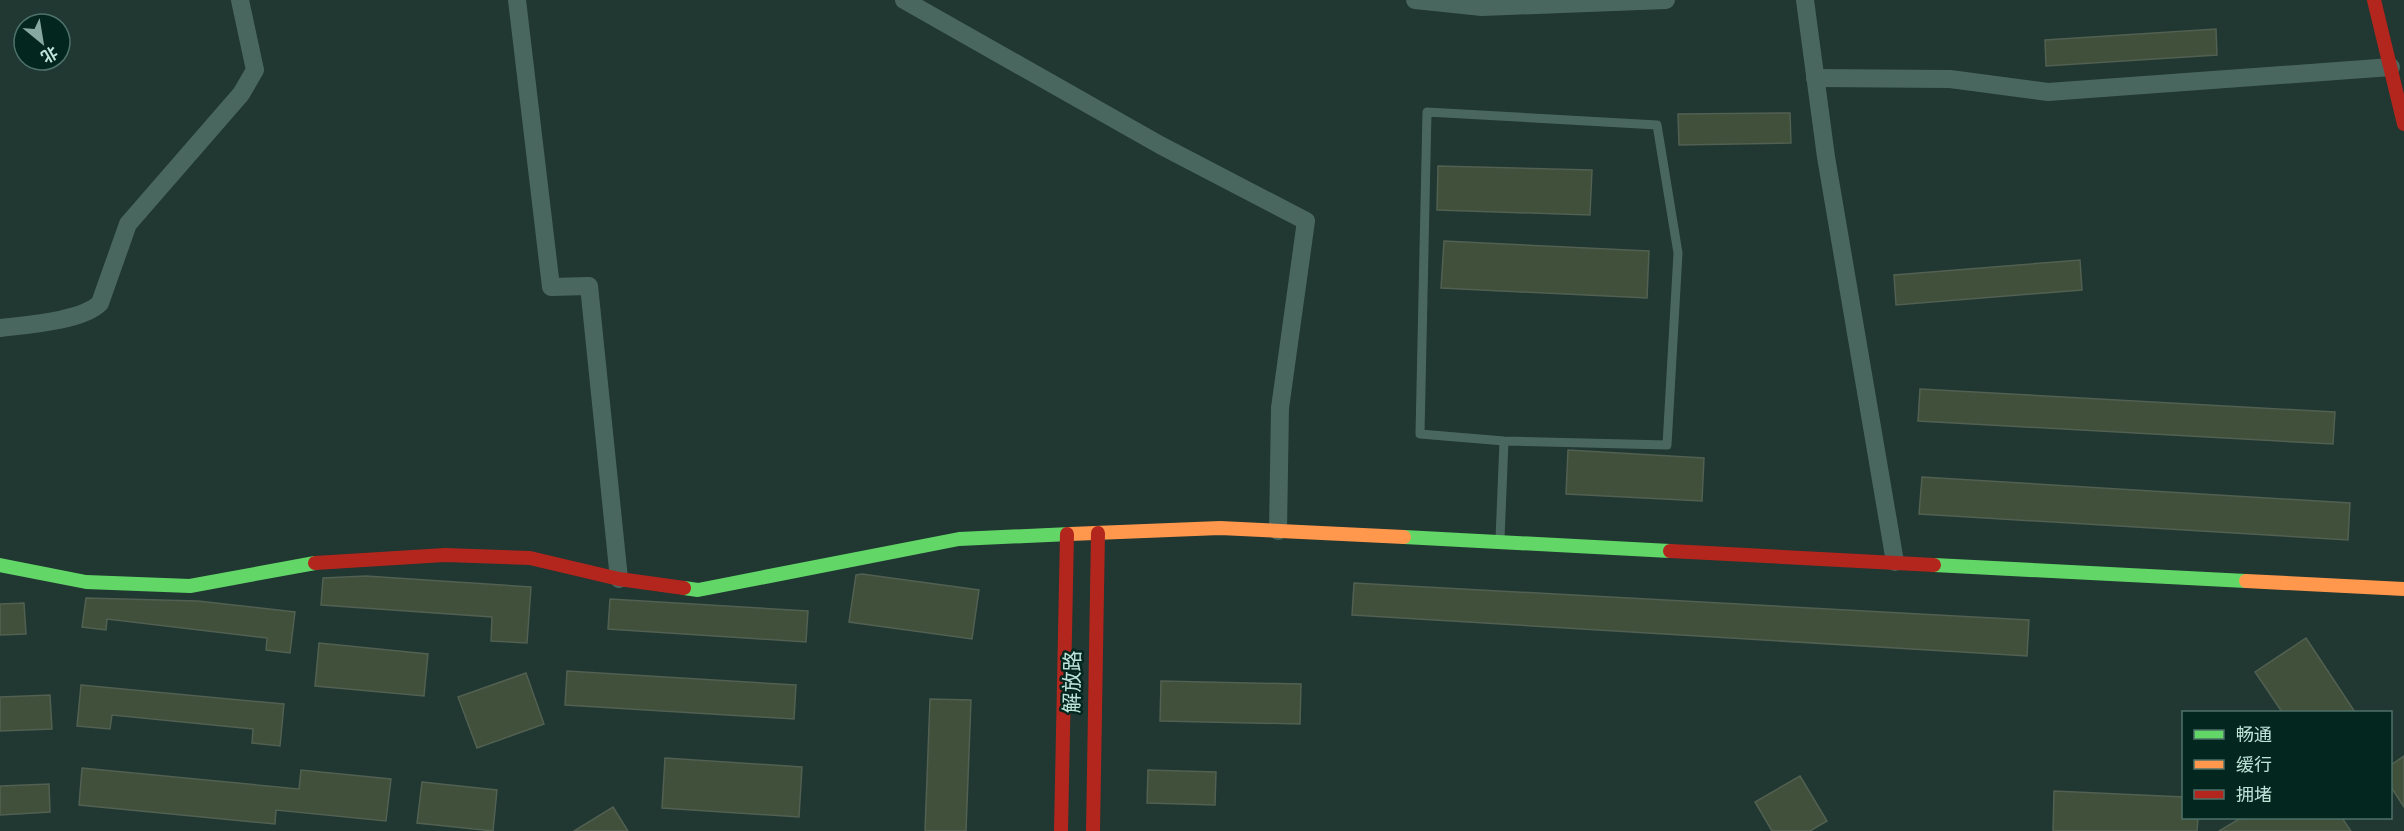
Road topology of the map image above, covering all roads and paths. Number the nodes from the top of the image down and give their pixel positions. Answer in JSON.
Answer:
{"nodes":[{"id":1,"x":240,"y":0,"type":"edge"},
{"id":2,"x":517,"y":0,"type":"edge"},
{"id":3,"x":904,"y":0,"type":"edge"},
{"id":4,"x":1415,"y":0,"type":"edge"},
{"id":5,"x":1666,"y":0,"type":"edge"},
{"id":6,"x":1805,"y":0,"type":"edge"},
{"id":7,"x":2374,"y":0,"type":"edge"},
{"id":8,"x":1493,"y":3,"type":"edge"},
{"id":9,"x":2391,"y":67,"type":"junction"},
{"id":10,"x":1815,"y":78,"type":"junction"},
{"id":11,"x":2404,"y":124,"type":"edge"},
{"id":12,"x":0,"y":328,"type":"edge"},
{"id":13,"x":1504,"y":441,"type":"junction"},
{"id":14,"x":1278,"y":531,"type":"junction"},
{"id":15,"x":1098,"y":533,"type":"junction"},
{"id":16,"x":1067,"y":534,"type":"junction"},
{"id":17,"x":1499,"y":542,"type":"junction"},
{"id":18,"x":1895,"y":562,"type":"junction"},
{"id":19,"x":0,"y":565,"type":"edge"},
{"id":20,"x":619,"y":579,"type":"junction"},
{"id":21,"x":2404,"y":590,"type":"edge"},
{"id":22,"x":1061,"y":831,"type":"edge"},
{"id":23,"x":1093,"y":831,"type":"edge"}],
"edges":[{"from":1,"to":12,"type":"street"},
{"from":2,"to":20,"type":"street"},
{"from":3,"to":14,"type":"street"},
{"from":4,"to":8,"type":"street"},
{"from":5,"to":8,"type":"street"},
{"from":6,"to":10,"type":"street"},
{"from":7,"to":9,"type":"street"},
{"from":9,"to":10,"type":"street"},
{"from":9,"to":11,"type":"street"},
{"from":10,"to":18,"type":"street"},
{"from":13,"to":13,"type":"lane"},
{"from":13,"to":17,"type":"lane"},
{"from":14,"to":15,"type":"street"},
{"from":14,"to":17,"type":"street"},
{"from":15,"to":16,"type":"street"},
{"from":15,"to":23,"type":"street","name":"解放路"},
{"from":16,"to":20,"type":"street"},
{"from":16,"to":22,"type":"street","name":"解放路"},
{"from":17,"to":18,"type":"street"},
{"from":18,"to":21,"type":"street"},
{"from":19,"to":20,"type":"street"}]}
